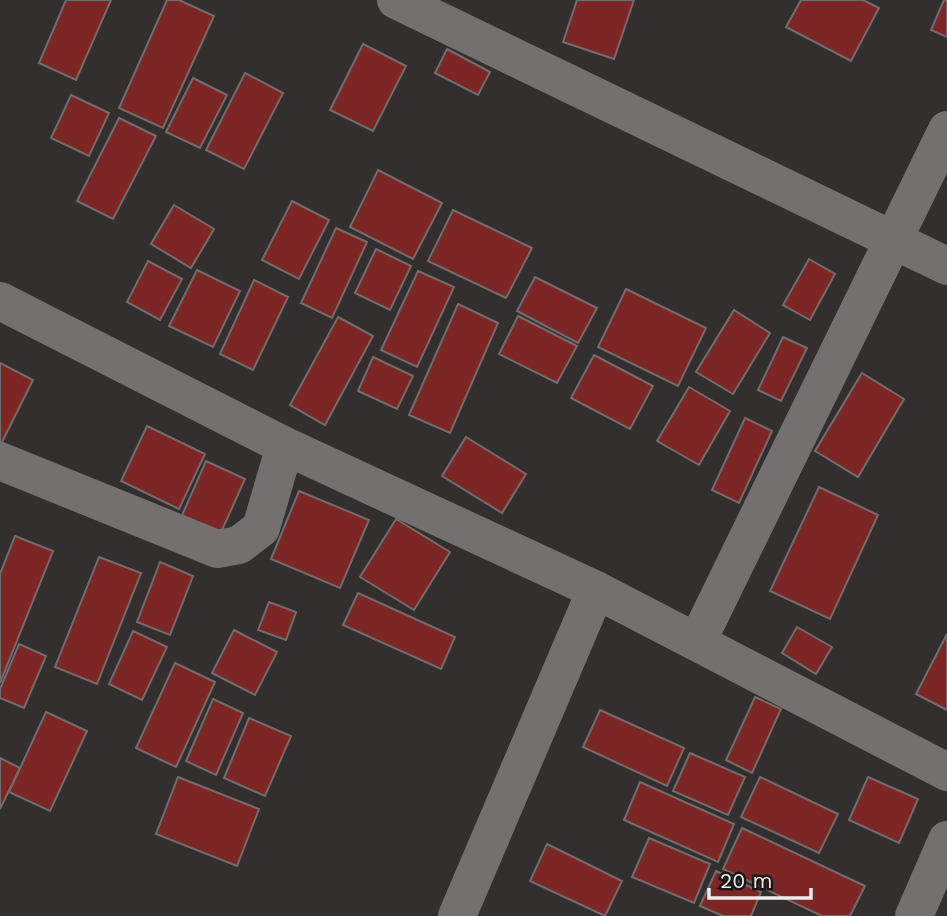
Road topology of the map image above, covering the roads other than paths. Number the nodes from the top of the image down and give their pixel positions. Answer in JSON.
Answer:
{"nodes":[{"id":1,"x":396,"y":0,"type":"edge"},
{"id":2,"x":947,"y":130,"type":"edge"},
{"id":3,"x":893,"y":239,"type":"junction"},
{"id":4,"x":947,"y":266,"type":"edge"},
{"id":5,"x":0,"y":302,"type":"edge"},
{"id":6,"x":285,"y":446,"type":"junction"},
{"id":7,"x":0,"y":461,"type":"edge"},
{"id":8,"x":596,"y":590,"type":"junction"},
{"id":9,"x":697,"y":642,"type":"junction"},
{"id":10,"x":947,"y":772,"type":"edge"},
{"id":11,"x":947,"y":840,"type":"edge"},
{"id":12,"x":457,"y":916,"type":"edge"},
{"id":13,"x":914,"y":916,"type":"edge"}],
"edges":[{"from":1,"to":3,"type":"street"},
{"from":2,"to":3,"type":"street"},
{"from":3,"to":4,"type":"street"},
{"from":3,"to":9,"type":"street"},
{"from":5,"to":6,"type":"street"},
{"from":6,"to":7,"type":"street"},
{"from":6,"to":8,"type":"street"},
{"from":8,"to":9,"type":"street"},
{"from":8,"to":12,"type":"street"},
{"from":9,"to":10,"type":"street"},
{"from":11,"to":13,"type":"street"}]}
